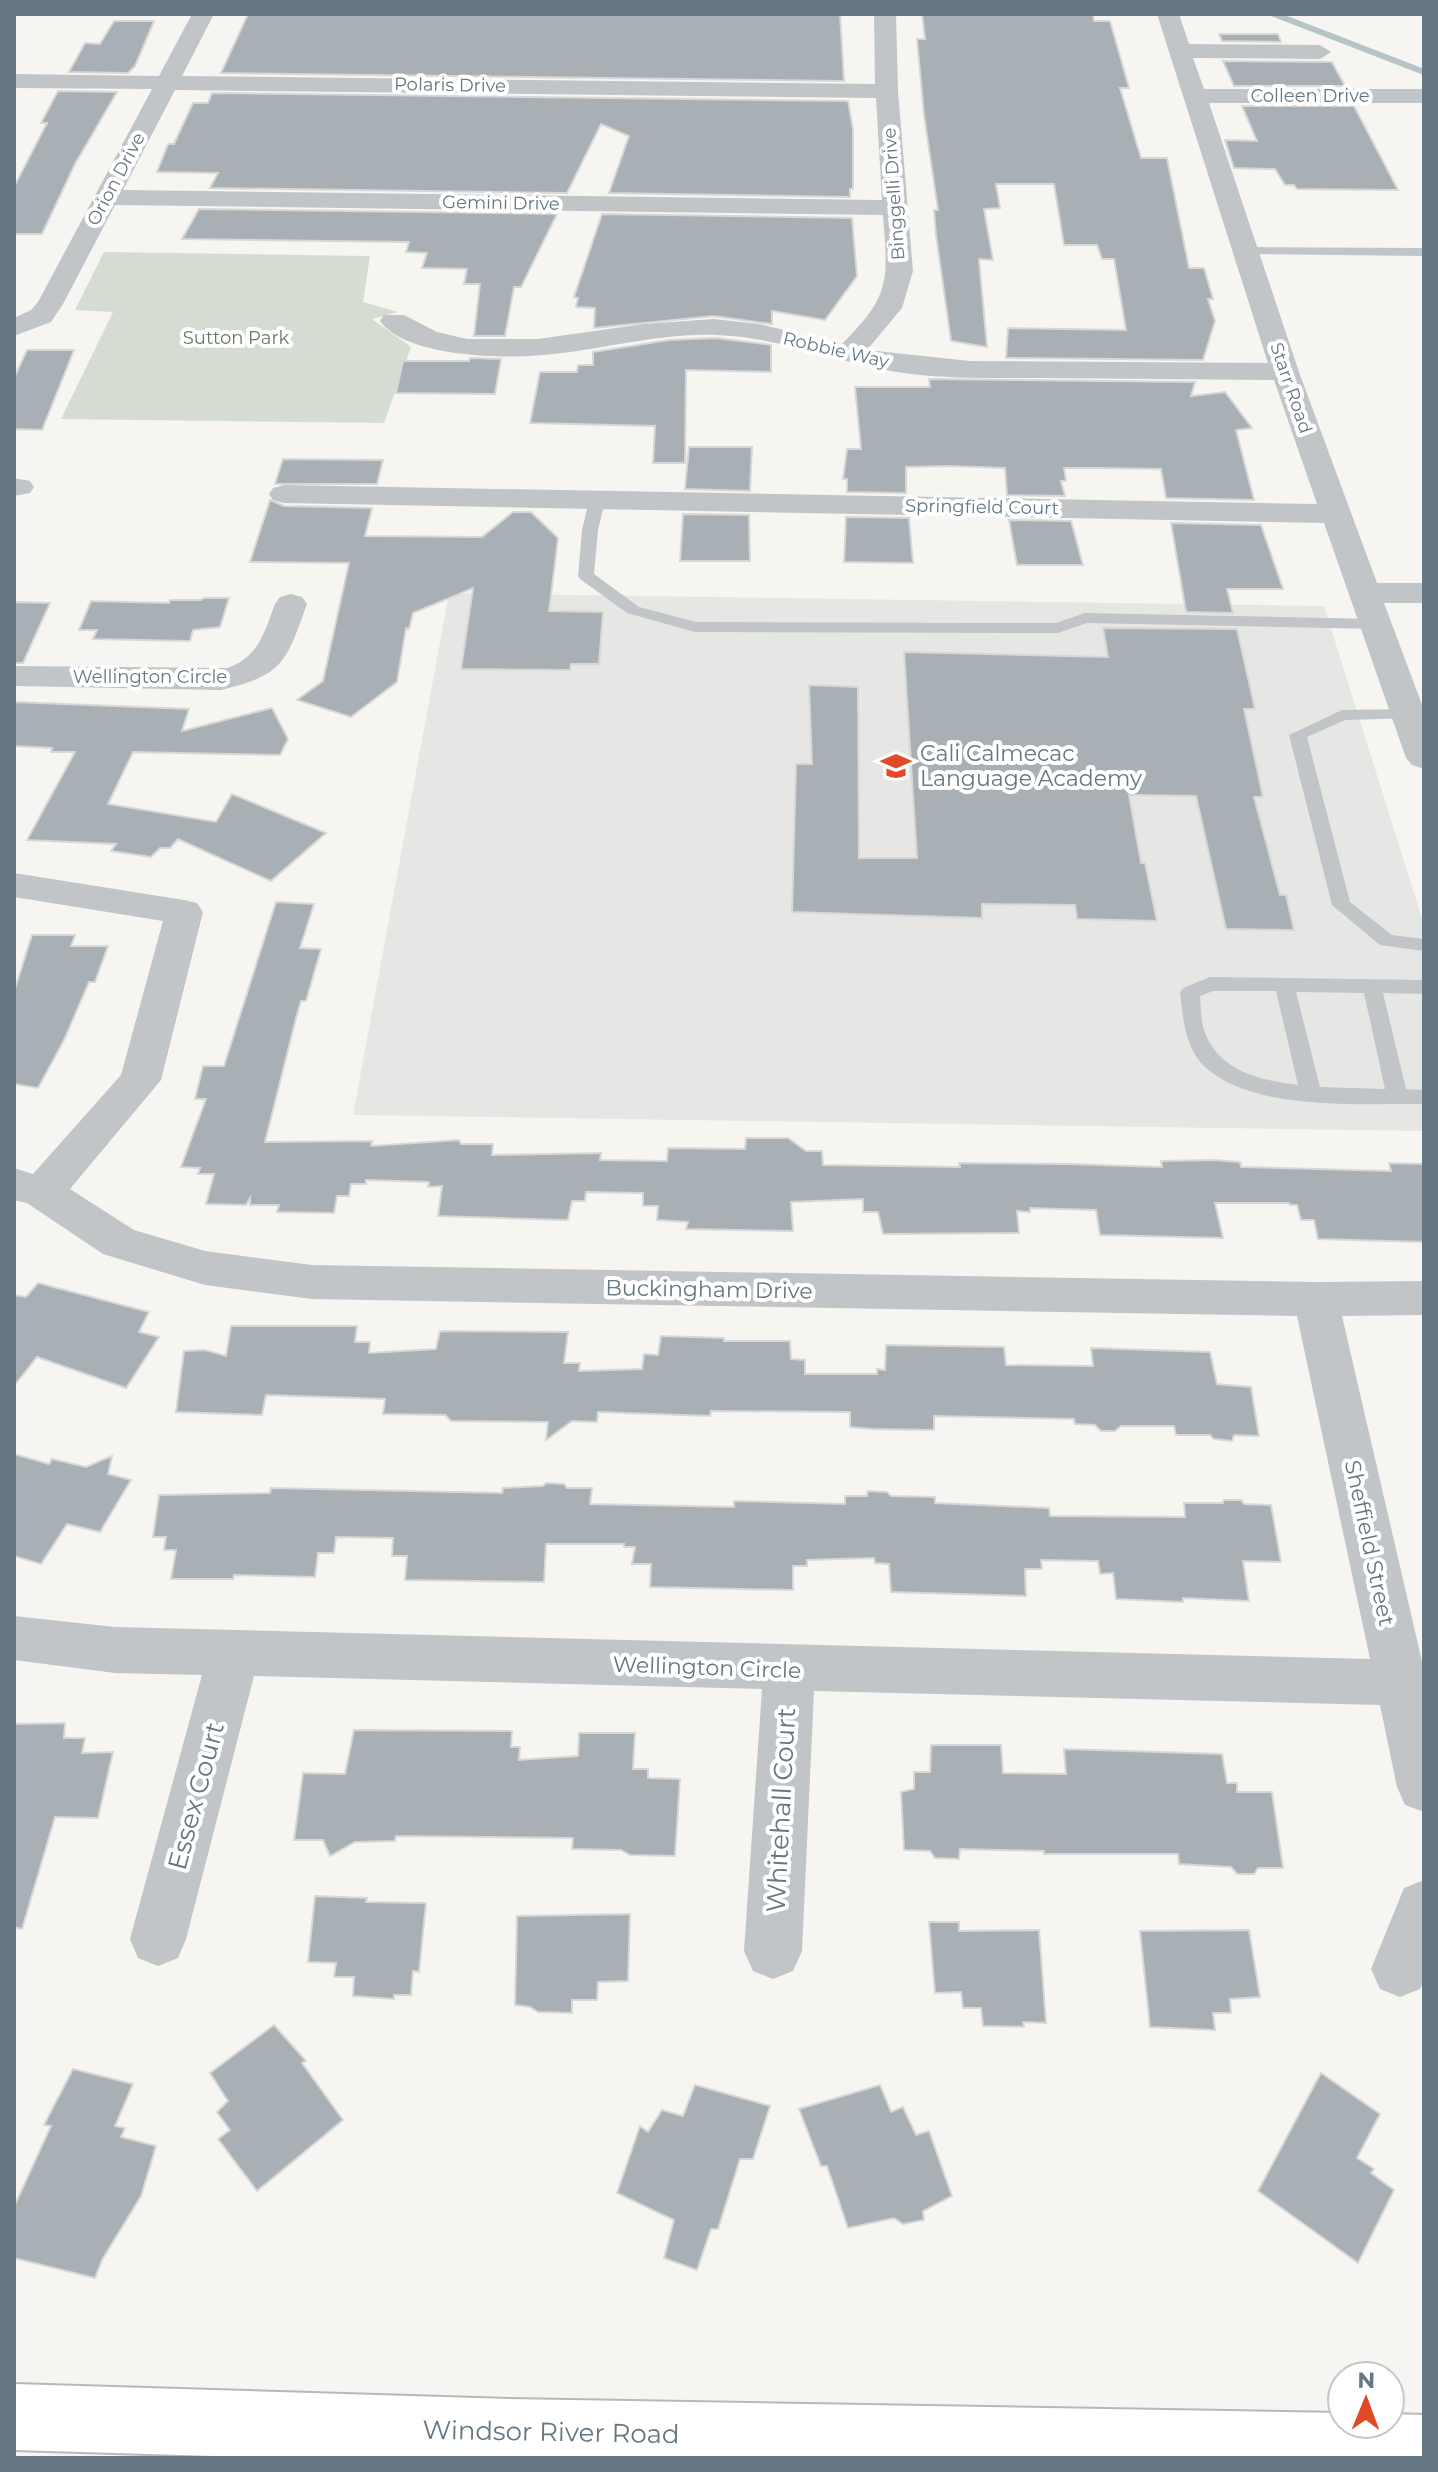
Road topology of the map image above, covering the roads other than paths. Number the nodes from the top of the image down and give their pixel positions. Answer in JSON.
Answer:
{"nodes":[{"id":1,"x":203,"y":14,"type":"edge"},
{"id":2,"x":885,"y":14,"type":"edge"},
{"id":3,"x":1168,"y":14,"type":"edge"},
{"id":4,"x":1182,"y":51,"type":"junction"},
{"id":5,"x":1320,"y":52,"type":"dead end"},
{"id":6,"x":14,"y":81,"type":"edge"},
{"id":7,"x":166,"y":82,"type":"junction"},
{"id":8,"x":887,"y":91,"type":"junction"},
{"id":9,"x":1195,"y":96,"type":"junction"},
{"id":10,"x":1424,"y":96,"type":"edge"},
{"id":11,"x":107,"y":197,"type":"junction"},
{"id":12,"x":895,"y":208,"type":"junction"},
{"id":13,"x":1246,"y":251,"type":"junction"},
{"id":14,"x":1424,"y":252,"type":"edge"},
{"id":15,"x":394,"y":321,"type":"dead end"},
{"id":16,"x":14,"y":328,"type":"edge"},
{"id":17,"x":847,"y":355,"type":"junction"},
{"id":18,"x":1285,"y":372,"type":"junction"},
{"id":19,"x":284,"y":494,"type":"dead end"},
{"id":20,"x":597,"y":501,"type":"junction"},
{"id":21,"x":1336,"y":514,"type":"junction"},
{"id":22,"x":1365,"y":593,"type":"junction"},
{"id":23,"x":1424,"y":593,"type":"edge"},
{"id":24,"x":291,"y":604,"type":"dead end"},
{"id":25,"x":1376,"y":624,"type":"junction"},
{"id":26,"x":14,"y":676,"type":"edge"},
{"id":27,"x":1408,"y":714,"type":"junction"},
{"id":28,"x":1424,"y":758,"type":"edge"},
{"id":29,"x":14,"y":885,"type":"edge"},
{"id":30,"x":1424,"y":945,"type":"edge"},
{"id":31,"x":1284,"y":984,"type":"junction"},
{"id":32,"x":1372,"y":986,"type":"junction"},
{"id":33,"x":1424,"y":987,"type":"edge"},
{"id":34,"x":1311,"y":1094,"type":"junction"},
{"id":35,"x":1397,"y":1097,"type":"junction"},
{"id":36,"x":1424,"y":1097,"type":"edge"},
{"id":37,"x":28,"y":1188,"type":"edge"},
{"id":38,"x":1424,"y":1298,"type":"edge"},
{"id":39,"x":1316,"y":1299,"type":"junction"},
{"id":40,"x":14,"y":1638,"type":"edge"},
{"id":41,"x":234,"y":1653,"type":"junction"},
{"id":42,"x":789,"y":1670,"type":"junction"},
{"id":43,"x":1401,"y":1683,"type":"junction"},
{"id":44,"x":1424,"y":1787,"type":"edge"},
{"id":45,"x":1424,"y":1907,"type":"edge"},
{"id":46,"x":158,"y":1939,"type":"dead end"},
{"id":47,"x":773,"y":1951,"type":"dead end"},
{"id":48,"x":1400,"y":1969,"type":"dead end"},
{"id":49,"x":14,"y":2417,"type":"edge"},
{"id":50,"x":1424,"y":2448,"type":"edge"}],
"edges":[{"from":1,"to":7,"type":"street","name":"Orion Drive"},
{"from":2,"to":8,"type":"street","name":"Binggelli Drive"},
{"from":3,"to":4,"type":"street","name":"Starr Road"},
{"from":4,"to":5,"type":"street"},
{"from":4,"to":9,"type":"street","name":"Starr Road"},
{"from":6,"to":7,"type":"street","name":"Polaris Drive"},
{"from":7,"to":8,"type":"street","name":"Polaris Drive"},
{"from":7,"to":11,"type":"street","name":"Orion Drive"},
{"from":8,"to":12,"type":"street","name":"Binggelli Drive"},
{"from":9,"to":10,"type":"street","name":"Colleen Drive"},
{"from":9,"to":13,"type":"street","name":"Starr Road"},
{"from":11,"to":12,"type":"street","name":"Gemini Drive"},
{"from":11,"to":16,"type":"street","name":"Orion Drive"},
{"from":12,"to":17,"type":"street","name":"Binggelli Drive"},
{"from":13,"to":14,"type":"lane"},
{"from":13,"to":18,"type":"street","name":"Starr Road"},
{"from":15,"to":17,"type":"street","name":"Robbie Way"},
{"from":17,"to":18,"type":"street","name":"Robbie Way"},
{"from":18,"to":21,"type":"street","name":"Starr Road"},
{"from":19,"to":20,"type":"street","name":"Springfield Court"},
{"from":20,"to":21,"type":"street","name":"Springfield Court"},
{"from":20,"to":25,"type":"lane"},
{"from":21,"to":22,"type":"street","name":"Starr Road"},
{"from":22,"to":23,"type":"street"},
{"from":22,"to":25,"type":"street","name":"Starr Road"},
{"from":24,"to":26,"type":"street","name":"Wellington Circle"},
{"from":25,"to":27,"type":"street","name":"Starr Road"},
{"from":27,"to":28,"type":"street","name":"Starr Road"},
{"from":27,"to":30,"type":"lane"},
{"from":29,"to":37,"type":"street"},
{"from":31,"to":32,"type":"lane"},
{"from":31,"to":34,"type":"lane"},
{"from":31,"to":34,"type":"lane"},
{"from":32,"to":33,"type":"lane"},
{"from":32,"to":35,"type":"lane"},
{"from":34,"to":35,"type":"lane"},
{"from":35,"to":36,"type":"lane"},
{"from":37,"to":39,"type":"street","name":"Buckingham Drive"},
{"from":38,"to":39,"type":"street","name":"Buckingham Drive"},
{"from":39,"to":43,"type":"street","name":"Sheffield Street"},
{"from":40,"to":41,"type":"street","name":"Wellington Circle"},
{"from":41,"to":42,"type":"street","name":"Wellington Circle"},
{"from":41,"to":46,"type":"street","name":"Essex Court"},
{"from":42,"to":43,"type":"street","name":"Wellington Circle"},
{"from":42,"to":47,"type":"street","name":"Whitehall Court"},
{"from":43,"to":44,"type":"street","name":"Sheffield Street"},
{"from":45,"to":48,"type":"street"},
{"from":49,"to":50,"type":"main road","name":"Windsor River Road"}]}
